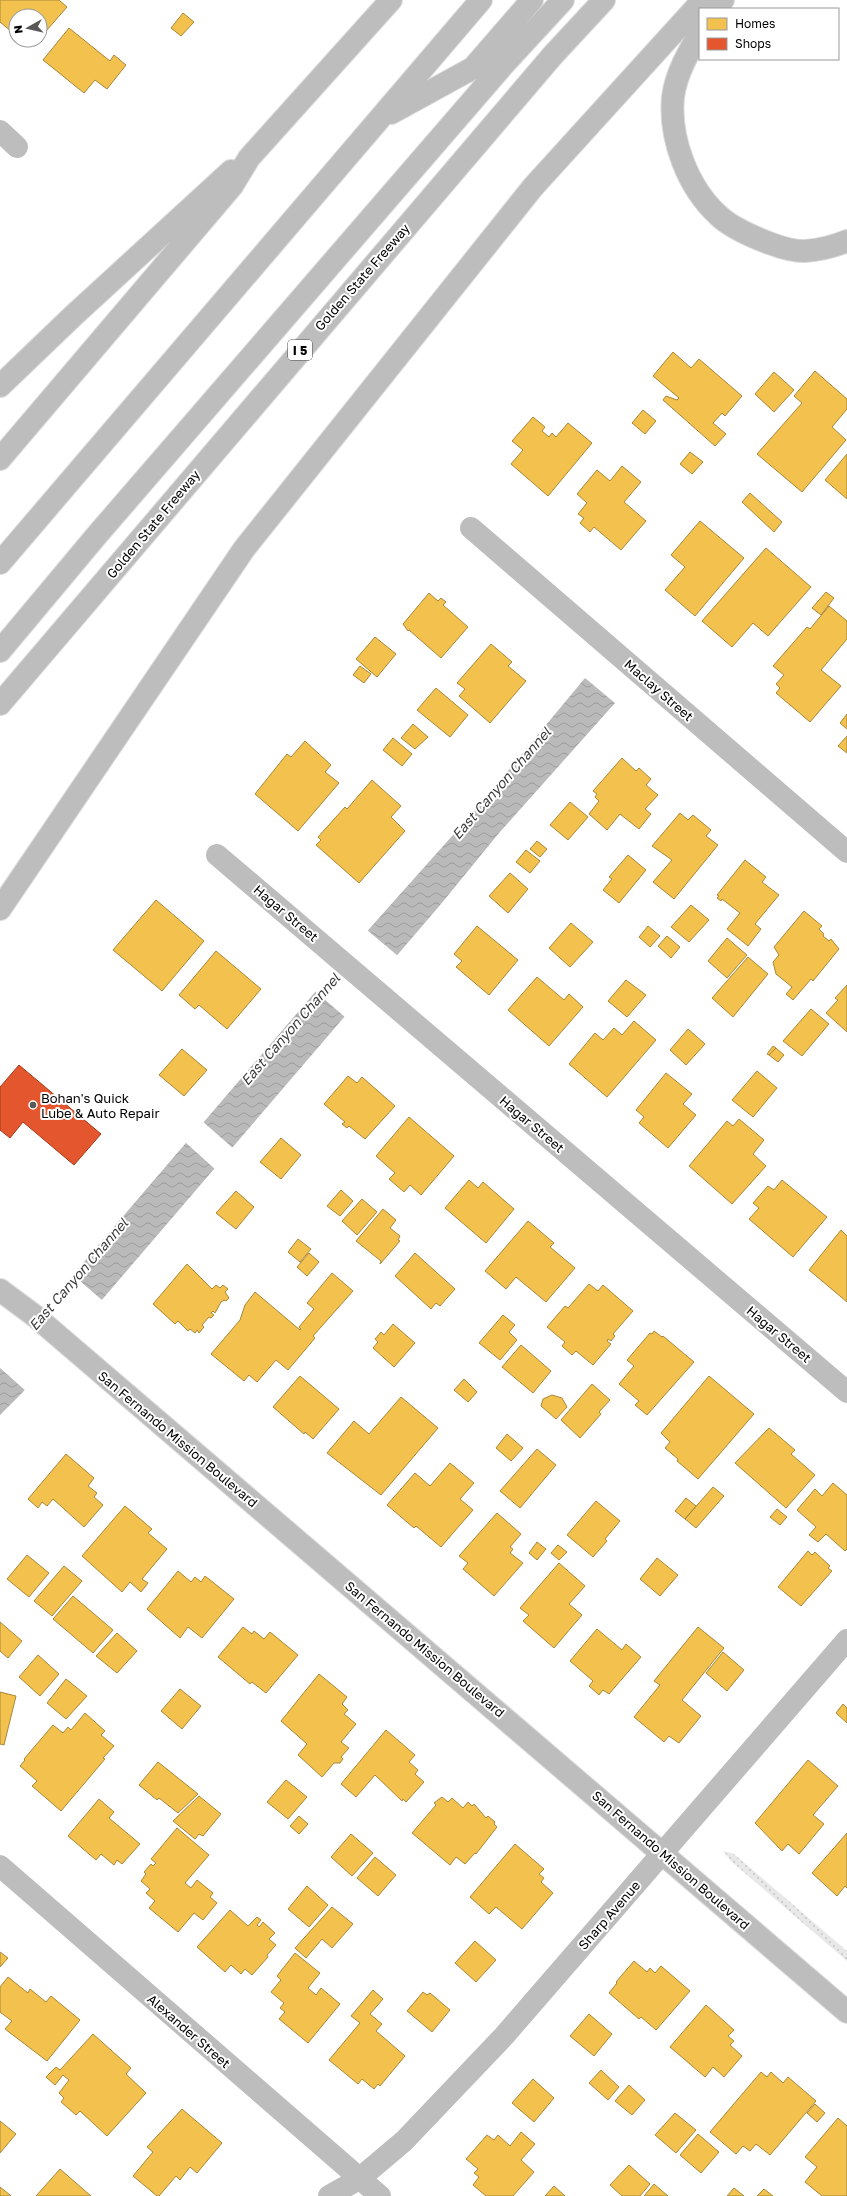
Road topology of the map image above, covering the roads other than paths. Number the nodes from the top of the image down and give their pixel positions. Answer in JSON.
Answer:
{"nodes":[{"id":1,"x":391,"y":0,"type":"edge"},
{"id":2,"x":481,"y":0,"type":"edge"},
{"id":3,"x":532,"y":0,"type":"edge"},
{"id":4,"x":563,"y":0,"type":"edge"},
{"id":5,"x":604,"y":0,"type":"edge"},
{"id":6,"x":703,"y":0,"type":"edge"},
{"id":7,"x":723,"y":0,"type":"edge"},
{"id":8,"x":717,"y":8,"type":"edge"},
{"id":9,"x":699,"y":35,"type":"edge"},
{"id":10,"x":380,"y":119,"type":"junction"},
{"id":11,"x":0,"y":131,"type":"edge"},
{"id":12,"x":17,"y":147,"type":"dead end"},
{"id":13,"x":249,"y":158,"type":"junction"},
{"id":14,"x":847,"y":241,"type":"edge"},
{"id":15,"x":0,"y":386,"type":"edge"},
{"id":16,"x":0,"y":459,"type":"edge"},
{"id":17,"x":470,"y":528,"type":"dead end"},
{"id":18,"x":0,"y":563,"type":"edge"},
{"id":19,"x":0,"y":651,"type":"edge"},
{"id":20,"x":0,"y":704,"type":"edge"},
{"id":21,"x":847,"y":852,"type":"edge"},
{"id":22,"x":217,"y":856,"type":"dead end"},
{"id":23,"x":0,"y":909,"type":"edge"},
{"id":24,"x":0,"y":1290,"type":"edge"},
{"id":25,"x":847,"y":1392,"type":"edge"},
{"id":26,"x":847,"y":1640,"type":"edge"},
{"id":27,"x":662,"y":1853,"type":"junction"},
{"id":28,"x":0,"y":1866,"type":"edge"},
{"id":29,"x":847,"y":2012,"type":"edge"},
{"id":30,"x":359,"y":2179,"type":"junction"},
{"id":31,"x":329,"y":2196,"type":"edge"},
{"id":32,"x":380,"y":2196,"type":"edge"}],
"edges":[{"from":1,"to":13,"type":"main road"},
{"from":2,"to":10,"type":"main road"},
{"from":3,"to":10,"type":"main road"},
{"from":4,"to":19,"type":"main road"},
{"from":5,"to":20,"type":"main road","name":"Golden State Freeway","number":"I 5"},
{"from":6,"to":23,"type":"main road"},
{"from":7,"to":8,"type":"main road"},
{"from":9,"to":14,"type":"main road"},
{"from":10,"to":18,"type":"main road"},
{"from":11,"to":12,"type":"main road"},
{"from":13,"to":15,"type":"main road"},
{"from":13,"to":16,"type":"main road"},
{"from":17,"to":21,"type":"main road","name":"Maclay Street"},
{"from":22,"to":25,"type":"main road","name":"Hagar Street"},
{"from":24,"to":27,"type":"main road","name":"San Fernando Mission Boulevard"},
{"from":26,"to":27,"type":"main road","name":"Sharp Avenue"},
{"from":27,"to":29,"type":"main road","name":"San Fernando Mission Boulevard"},
{"from":27,"to":30,"type":"main road","name":"Sharp Avenue"},
{"from":28,"to":30,"type":"main road","name":"Alexander Street"},
{"from":30,"to":31,"type":"main road","name":"Sharp Avenue"},
{"from":30,"to":32,"type":"main road","name":"Alexander Street"}]}
